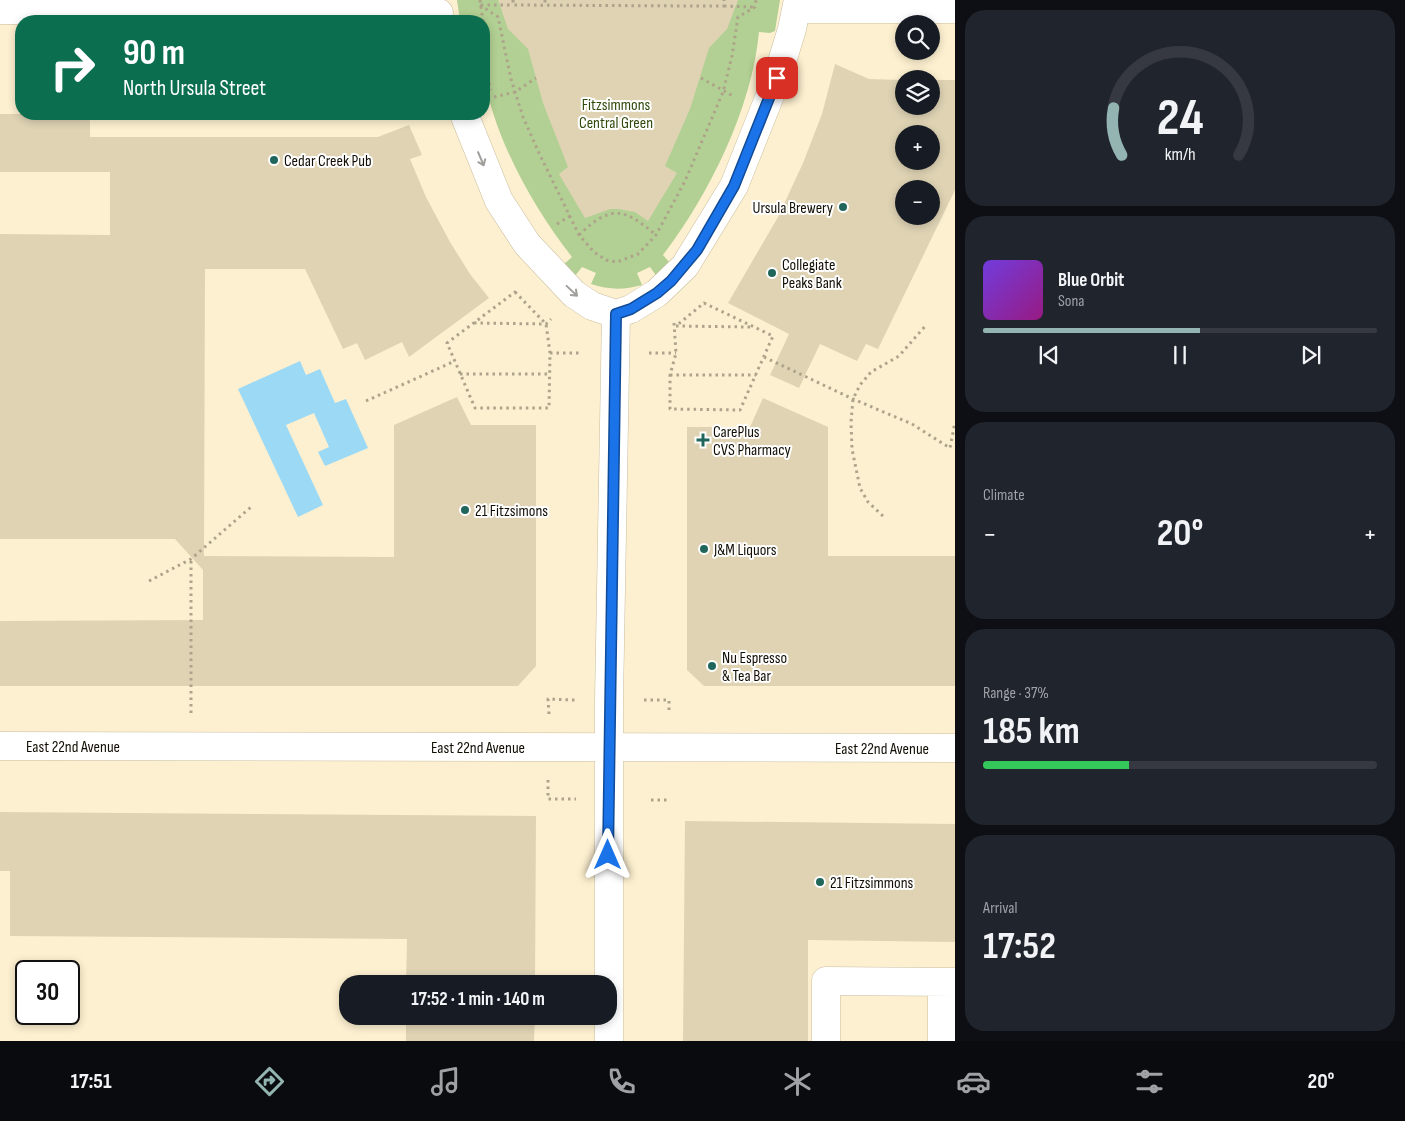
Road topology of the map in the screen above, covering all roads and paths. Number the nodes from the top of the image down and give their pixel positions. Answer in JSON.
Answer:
{"nodes":[{"id":1,"x":480,"y":0,"type":"edge"},
{"id":2,"x":513,"y":0,"type":"edge"},
{"id":3,"x":545,"y":0,"type":"edge"},
{"id":4,"x":694,"y":0,"type":"edge"},
{"id":5,"x":724,"y":0,"type":"edge"},
{"id":6,"x":756,"y":0,"type":"edge"},
{"id":7,"x":480,"y":5,"type":"junction"},
{"id":8,"x":513,"y":5,"type":"junction"},
{"id":9,"x":545,"y":5,"type":"junction"},
{"id":10,"x":797,"y":5,"type":"edge"},
{"id":11,"x":694,"y":6,"type":"junction"},
{"id":12,"x":724,"y":6,"type":"junction"},
{"id":13,"x":755,"y":7,"type":"junction"},
{"id":14,"x":955,"y":9,"type":"edge"},
{"id":15,"x":0,"y":10,"type":"edge"},
{"id":16,"x":439,"y":11,"type":"edge"},
{"id":17,"x":481,"y":15,"type":"edge"},
{"id":18,"x":536,"y":78,"type":"dead end"},
{"id":19,"x":701,"y":78,"type":"dead end"},
{"id":20,"x":515,"y":92,"type":"junction"},
{"id":21,"x":723,"y":92,"type":"junction"},
{"id":22,"x":736,"y":97,"type":"dead end"},
{"id":23,"x":493,"y":98,"type":"dead end"},
{"id":24,"x":466,"y":120,"type":"edge"},
{"id":25,"x":579,"y":235,"type":"junction"},
{"id":26,"x":656,"y":235,"type":"junction"},
{"id":27,"x":616,"y":314,"type":"junction"},
{"id":28,"x":474,"y":323,"type":"junction"},
{"id":29,"x":546,"y":324,"type":"junction"},
{"id":30,"x":927,"y":324,"type":"dead end"},
{"id":31,"x":676,"y":326,"type":"junction"},
{"id":32,"x":753,"y":327,"type":"junction"},
{"id":33,"x":764,"y":357,"type":"junction"},
{"id":34,"x":455,"y":360,"type":"junction"},
{"id":35,"x":460,"y":374,"type":"junction"},
{"id":36,"x":549,"y":374,"type":"junction"},
{"id":37,"x":670,"y":375,"type":"junction"},
{"id":38,"x":756,"y":375,"type":"junction"},
{"id":39,"x":853,"y":400,"type":"junction"},
{"id":40,"x":366,"y":401,"type":"dead end"},
{"id":41,"x":955,"y":422,"type":"edge"},
{"id":42,"x":251,"y":507,"type":"dead end"},
{"id":43,"x":883,"y":516,"type":"dead end"},
{"id":44,"x":191,"y":558,"type":"junction"},
{"id":45,"x":149,"y":581,"type":"dead end"},
{"id":46,"x":191,"y":698,"type":"dead end"},
{"id":47,"x":548,"y":699,"type":"dead end"},
{"id":48,"x":581,"y":700,"type":"dead end"},
{"id":49,"x":644,"y":700,"type":"dead end"},
{"id":50,"x":669,"y":700,"type":"dead end"},
{"id":51,"x":0,"y":746,"type":"edge"},
{"id":52,"x":609,"y":748,"type":"junction"},
{"id":53,"x":955,"y":748,"type":"edge"},
{"id":54,"x":548,"y":778,"type":"dead end"},
{"id":55,"x":576,"y":799,"type":"dead end"},
{"id":56,"x":651,"y":800,"type":"dead end"},
{"id":57,"x":669,"y":800,"type":"dead end"},
{"id":58,"x":949,"y":982,"type":"edge"},
{"id":59,"x":608,"y":1041,"type":"edge"},
{"id":60,"x":826,"y":1041,"type":"edge"},
{"id":61,"x":942,"y":1041,"type":"edge"}],
"edges":[{"from":1,"to":7,"type":"path"},
{"from":2,"to":8,"type":"path"},
{"from":3,"to":9,"type":"path"},
{"from":4,"to":11,"type":"path"},
{"from":5,"to":12,"type":"path"},
{"from":6,"to":13,"type":"path"},
{"from":7,"to":8,"type":"path"},
{"from":7,"to":17,"type":"path"},
{"from":7,"to":20,"type":"path"},
{"from":8,"to":9,"type":"path"},
{"from":9,"to":11,"type":"path"},
{"from":10,"to":14,"type":"street"},
{"from":10,"to":27,"type":"street"},
{"from":11,"to":12,"type":"path"},
{"from":12,"to":13,"type":"path"},
{"from":13,"to":21,"type":"path"},
{"from":15,"to":16,"type":"street"},
{"from":18,"to":20,"type":"path"},
{"from":19,"to":21,"type":"path"},
{"from":20,"to":23,"type":"path"},
{"from":20,"to":25,"type":"path"},
{"from":21,"to":22,"type":"path"},
{"from":21,"to":26,"type":"path"},
{"from":24,"to":27,"type":"street","one_way":true},
{"from":25,"to":26,"type":"path"},
{"from":25,"to":26,"type":"path"},
{"from":27,"to":52,"type":"street"},
{"from":28,"to":29,"type":"path"},
{"from":28,"to":29,"type":"path"},
{"from":28,"to":34,"type":"path"},
{"from":29,"to":36,"type":"path"},
{"from":30,"to":39,"type":"path"},
{"from":31,"to":32,"type":"path"},
{"from":31,"to":32,"type":"path"},
{"from":31,"to":37,"type":"path"},
{"from":32,"to":33,"type":"path"},
{"from":33,"to":38,"type":"path"},
{"from":33,"to":39,"type":"path"},
{"from":34,"to":35,"type":"path"},
{"from":34,"to":40,"type":"path"},
{"from":35,"to":36,"type":"path"},
{"from":35,"to":36,"type":"path"},
{"from":37,"to":38,"type":"path"},
{"from":37,"to":38,"type":"path"},
{"from":39,"to":41,"type":"path"},
{"from":39,"to":43,"type":"path"},
{"from":42,"to":44,"type":"path"},
{"from":44,"to":45,"type":"path"},
{"from":44,"to":46,"type":"path"},
{"from":47,"to":48,"type":"path"},
{"from":49,"to":50,"type":"path"},
{"from":51,"to":52,"type":"street","name":"East 22nd Avenue"},
{"from":52,"to":53,"type":"street","name":"East 22nd Avenue"},
{"from":52,"to":59,"type":"street"},
{"from":54,"to":55,"type":"path"},
{"from":56,"to":57,"type":"path"},
{"from":58,"to":60,"type":"street"},
{"from":58,"to":61,"type":"street"}]}
